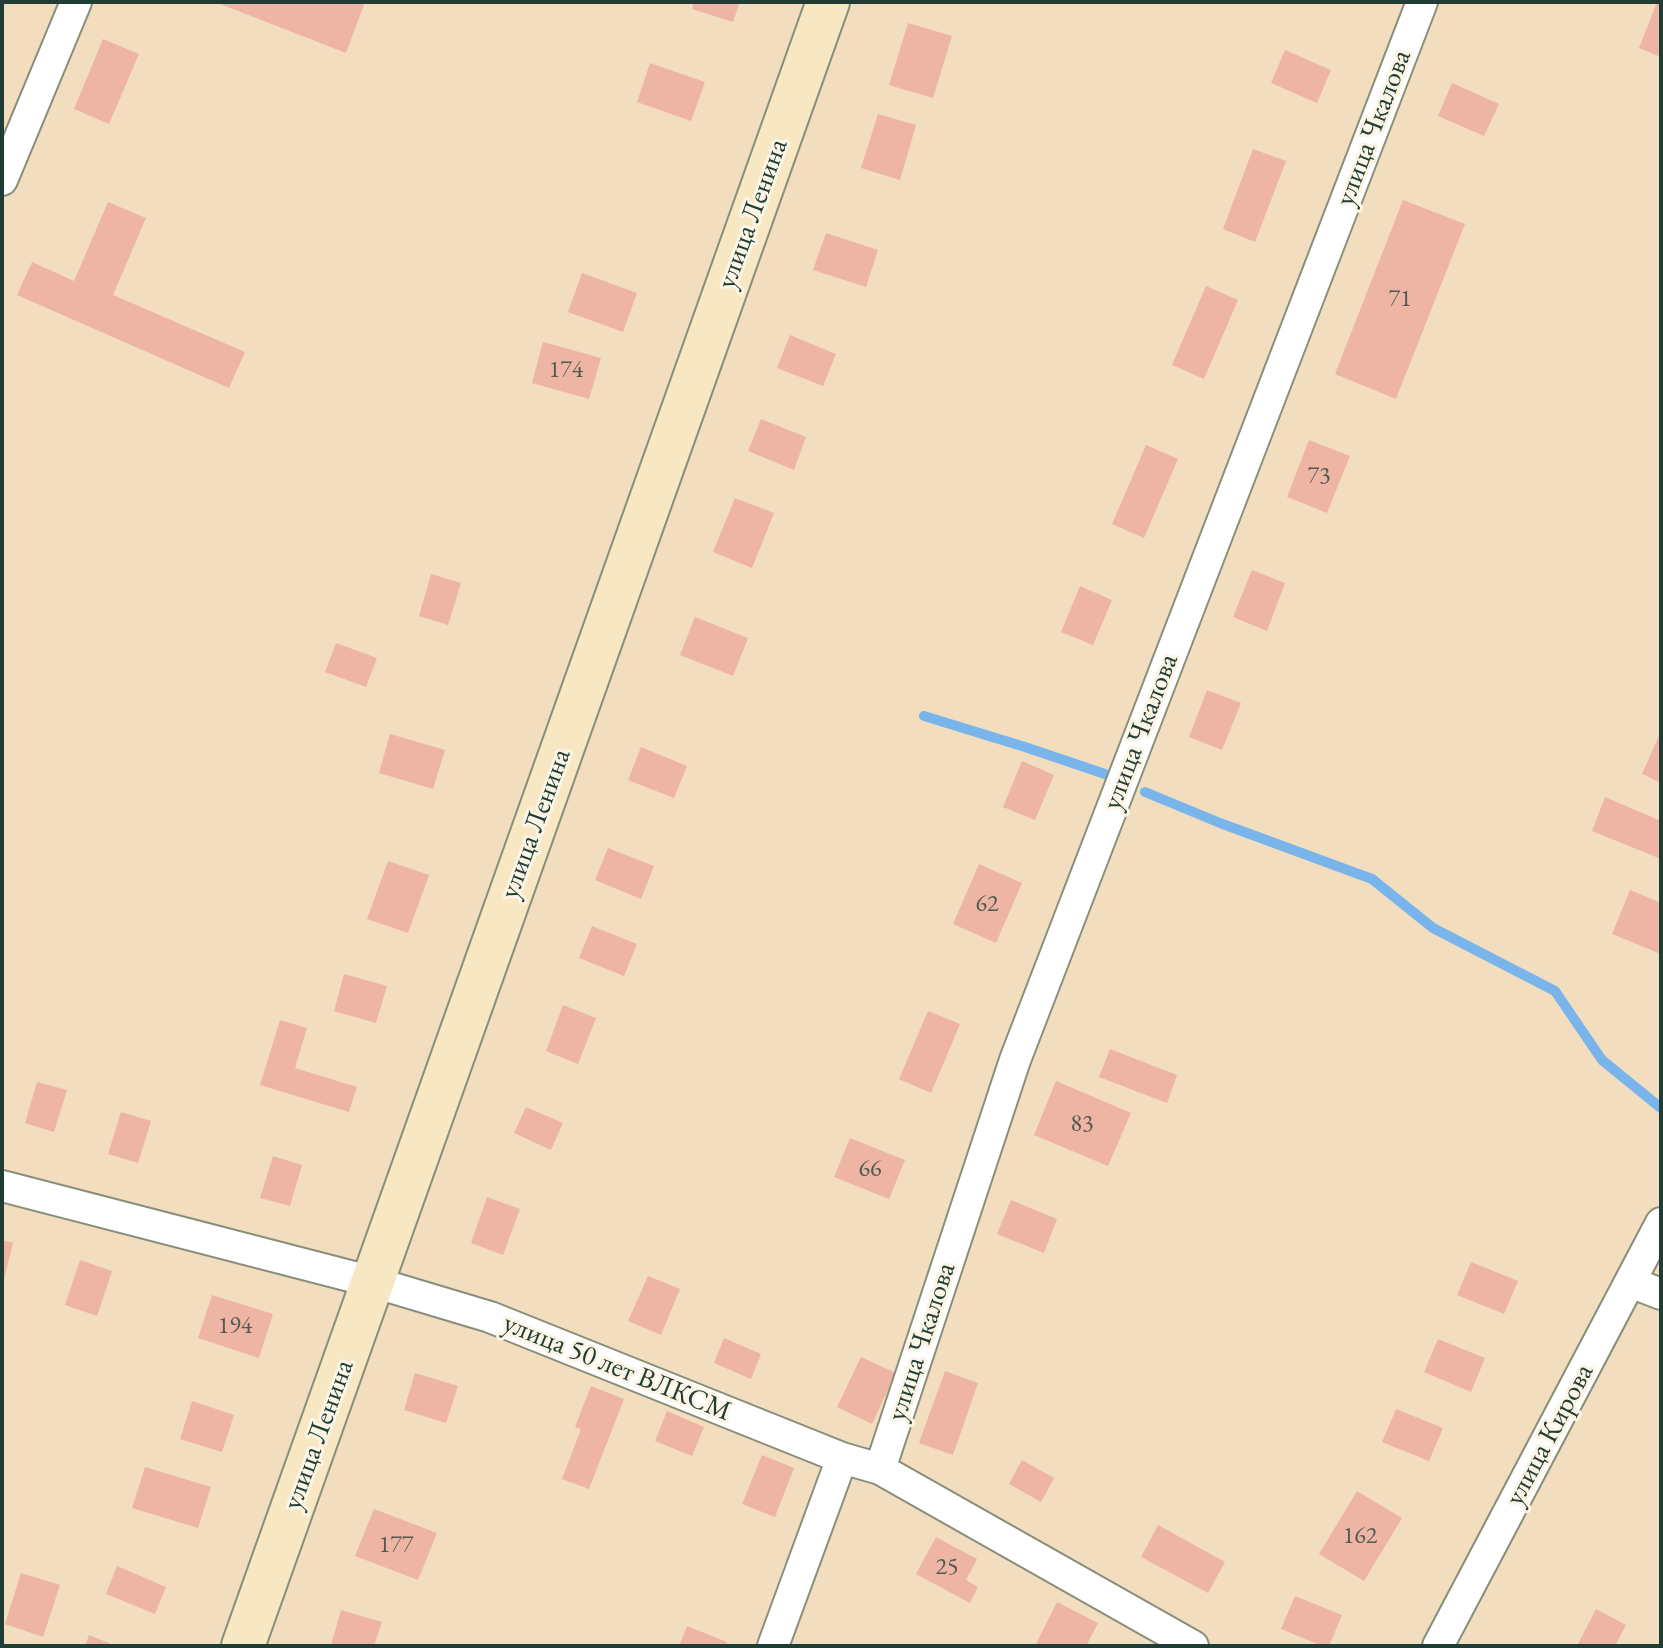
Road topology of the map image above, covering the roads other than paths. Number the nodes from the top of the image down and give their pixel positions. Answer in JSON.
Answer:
{"nodes":[{"id":1,"x":76,"y":2,"type":"edge"},
{"id":2,"x":828,"y":2,"type":"edge"},
{"id":3,"x":1422,"y":2,"type":"edge"},
{"id":4,"x":2,"y":180,"type":"edge"},
{"id":5,"x":2,"y":1186,"type":"edge"},
{"id":6,"x":1661,"y":1223,"type":"edge"},
{"id":7,"x":373,"y":1282,"type":"junction"},
{"id":8,"x":1630,"y":1282,"type":"junction"},
{"id":9,"x":1661,"y":1294,"type":"edge"},
{"id":10,"x":842,"y":1458,"type":"junction"},
{"id":11,"x":880,"y":1469,"type":"junction"},
{"id":12,"x":243,"y":1646,"type":"edge"},
{"id":13,"x":773,"y":1646,"type":"edge"},
{"id":14,"x":1193,"y":1646,"type":"edge"},
{"id":15,"x":1438,"y":1646,"type":"edge"}],
"edges":[{"from":1,"to":4,"type":"street"},
{"from":2,"to":7,"type":"main road","name":"улица Ленина"},
{"from":3,"to":11,"type":"street","name":"улица Чкалова"},
{"from":5,"to":7,"type":"street","name":"улица 50 лет ВЛКСМ"},
{"from":6,"to":8,"type":"street","name":"улица Кирова"},
{"from":7,"to":10,"type":"street","name":"улица 50 лет ВЛКСМ"},
{"from":7,"to":12,"type":"main road","name":"улица Ленина"},
{"from":8,"to":9,"type":"street"},
{"from":8,"to":15,"type":"street","name":"улица Кирова"},
{"from":10,"to":11,"type":"street","name":"улица 50 лет ВЛКСМ"},
{"from":10,"to":13,"type":"street"},
{"from":11,"to":14,"type":"street","name":"улица 50 лет ВЛКСМ"}]}
